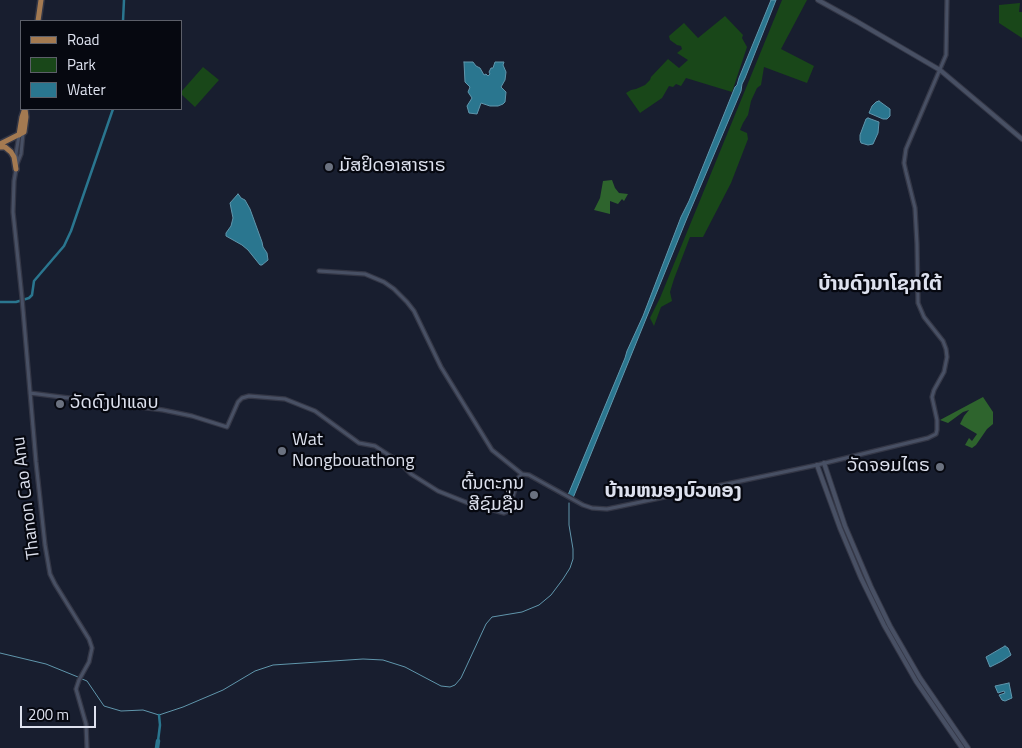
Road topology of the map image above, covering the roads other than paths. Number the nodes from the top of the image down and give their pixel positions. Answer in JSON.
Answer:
{"nodes":[{"id":1,"x":41,"y":0,"type":"edge"},
{"id":2,"x":818,"y":0,"type":"edge"},
{"id":3,"x":947,"y":0,"type":"edge"},
{"id":4,"x":38,"y":20,"type":"edge"},
{"id":5,"x":940,"y":70,"type":"junction"},
{"id":6,"x":25,"y":110,"type":"edge"},
{"id":7,"x":21,"y":133,"type":"junction"},
{"id":8,"x":1022,"y":139,"type":"edge"},
{"id":9,"x":0,"y":145,"type":"edge"},
{"id":10,"x":16,"y":166,"type":"junction"},
{"id":11,"x":319,"y":271,"type":"dead end"},
{"id":12,"x":30,"y":393,"type":"junction"},
{"id":13,"x":824,"y":463,"type":"junction"},
{"id":14,"x":818,"y":465,"type":"junction"},
{"id":15,"x":522,"y":474,"type":"junction"},
{"id":16,"x":87,"y":748,"type":"edge"},
{"id":17,"x":962,"y":748,"type":"edge"},
{"id":18,"x":968,"y":748,"type":"edge"}],
"edges":[{"from":1,"to":4,"type":"main road"},
{"from":2,"to":5,"type":"main road"},
{"from":3,"to":5,"type":"street"},
{"from":5,"to":8,"type":"main road"},
{"from":5,"to":13,"type":"street"},
{"from":6,"to":7,"type":"main road"},
{"from":7,"to":9,"type":"main road"},
{"from":7,"to":10,"type":"street"},
{"from":9,"to":10,"type":"main road"},
{"from":10,"to":12,"type":"street","name":"Thanon Cao Anu"},
{"from":11,"to":15,"type":"street"},
{"from":12,"to":15,"type":"street"},
{"from":12,"to":16,"type":"street","name":"Thanon Cao Anu"},
{"from":13,"to":14,"type":"street"},
{"from":13,"to":18,"type":"main road"},
{"from":14,"to":15,"type":"street"},
{"from":14,"to":17,"type":"main road"}]}
